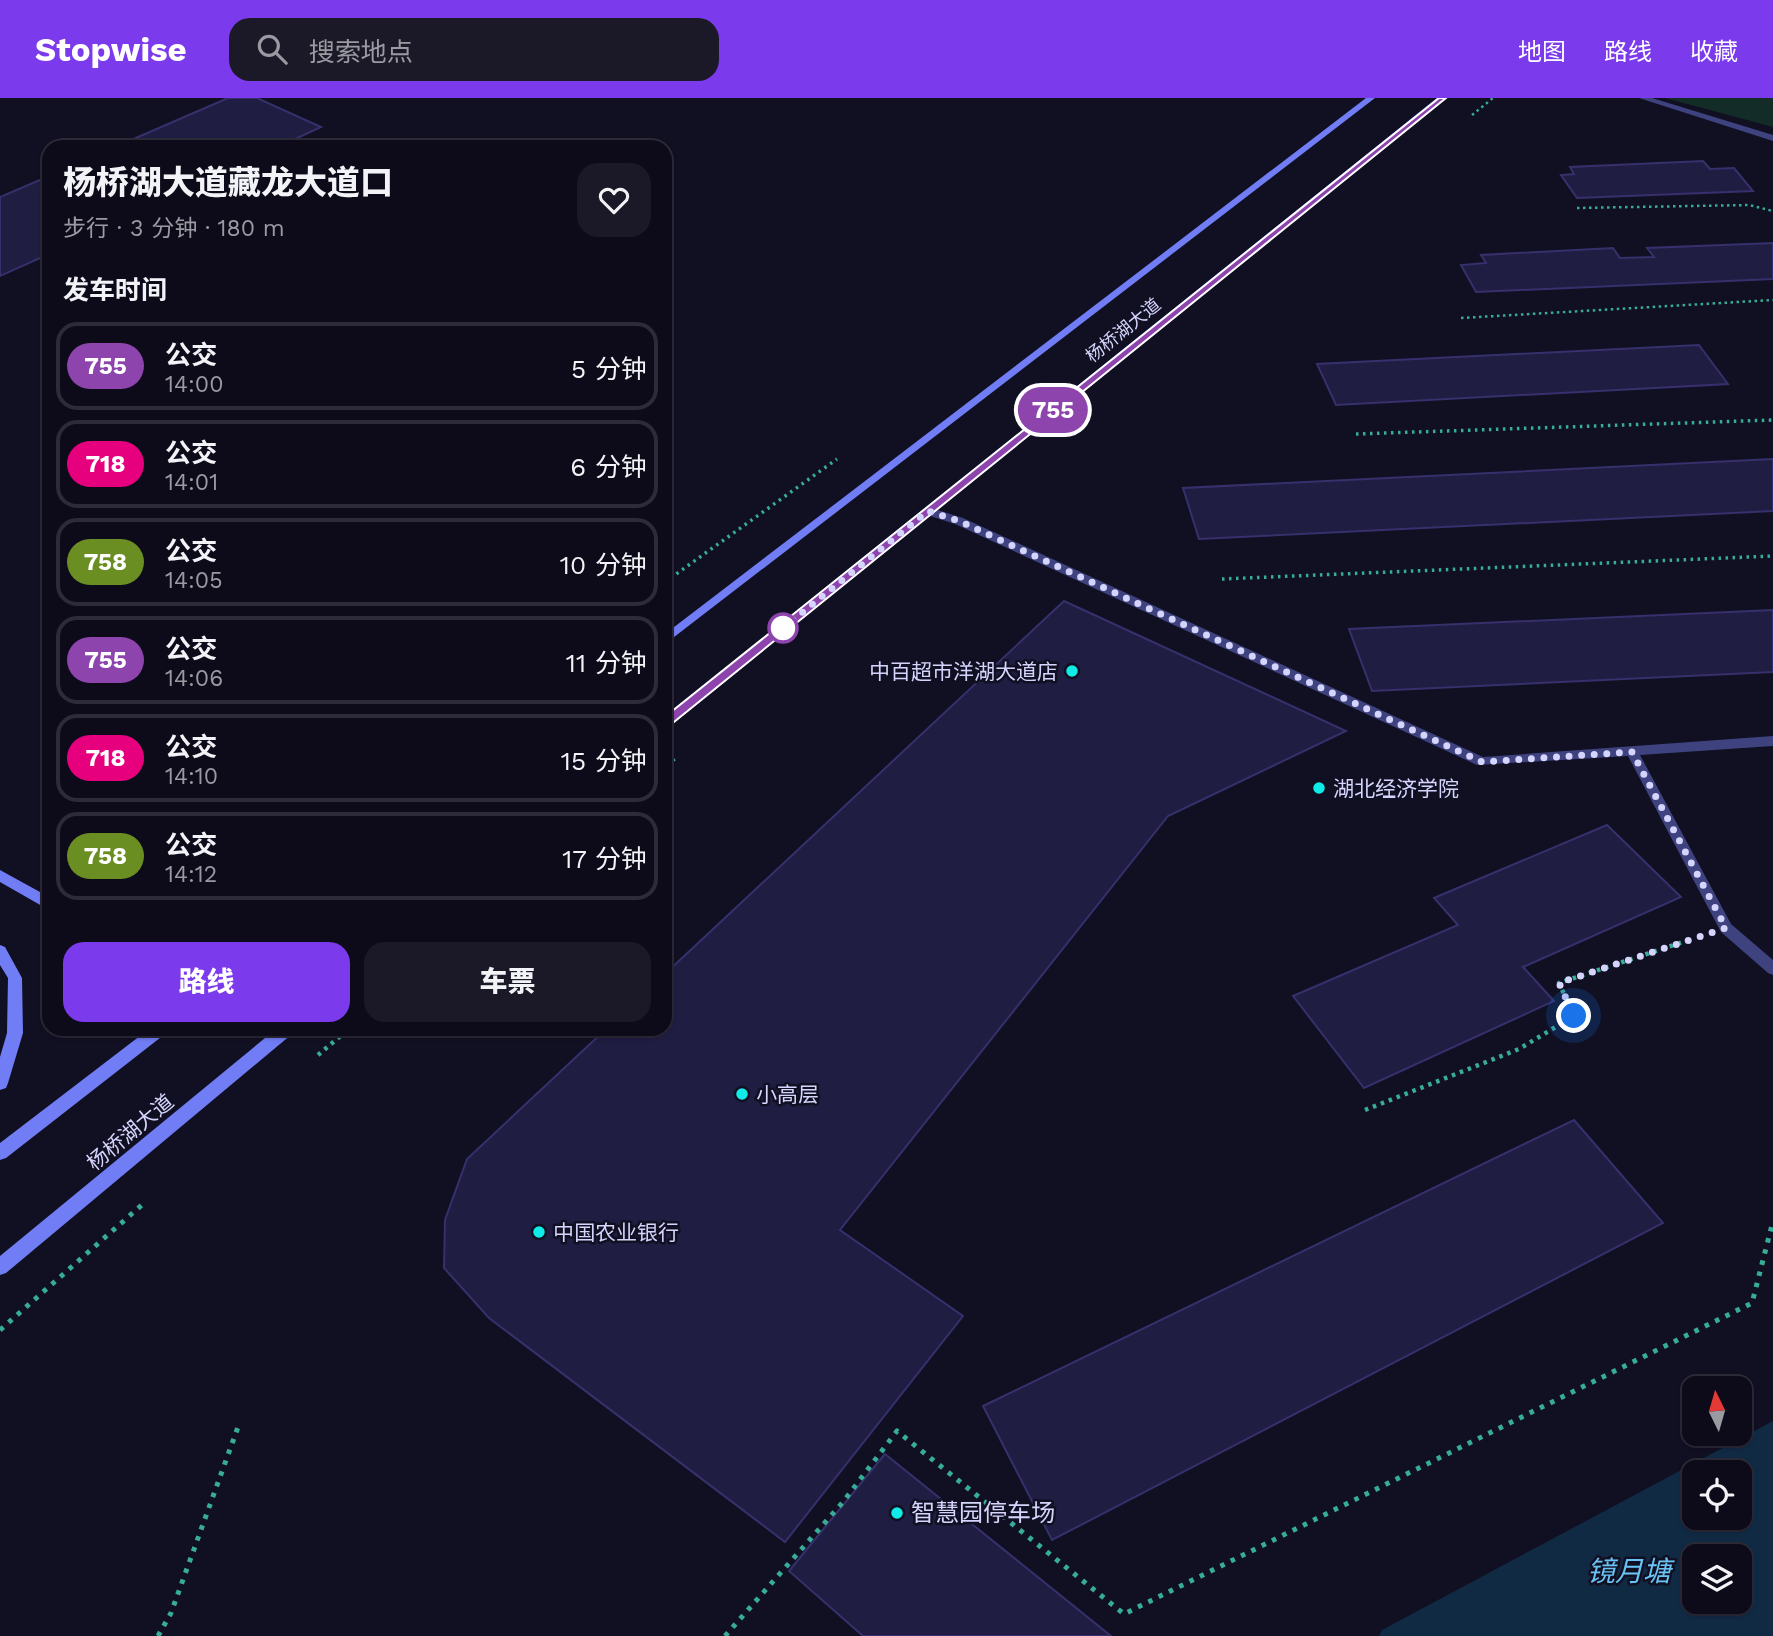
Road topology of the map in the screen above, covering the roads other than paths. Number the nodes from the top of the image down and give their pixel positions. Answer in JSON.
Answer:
{"nodes":[{"id":1,"x":1371,"y":98,"type":"edge"},
{"id":2,"x":1442,"y":98,"type":"edge"},
{"id":3,"x":1643,"y":98,"type":"edge"},
{"id":4,"x":1773,"y":138,"type":"edge"},
{"id":5,"x":928,"y":511,"type":"junction"},
{"id":6,"x":672,"y":635,"type":"edge"},
{"id":7,"x":672,"y":717,"type":"edge"},
{"id":8,"x":1773,"y":741,"type":"edge"},
{"id":9,"x":1632,"y":752,"type":"junction"},
{"id":10,"x":0,"y":875,"type":"edge"},
{"id":11,"x":42,"y":900,"type":"edge"},
{"id":12,"x":0,"y":951,"type":"edge"},
{"id":13,"x":1773,"y":969,"type":"edge"},
{"id":14,"x":151,"y":1036,"type":"edge"},
{"id":15,"x":279,"y":1036,"type":"edge"},
{"id":16,"x":0,"y":1083,"type":"edge"},
{"id":17,"x":0,"y":1153,"type":"edge"},
{"id":18,"x":0,"y":1267,"type":"edge"}],
"edges":[{"from":1,"to":6,"type":"main road","name":"杨桥湖大道"},
{"from":2,"to":5,"type":"main road","name":"杨桥湖大道"},
{"from":3,"to":4,"type":"street"},
{"from":5,"to":7,"type":"main road","name":"杨桥湖大道"},
{"from":5,"to":9,"type":"street"},
{"from":8,"to":9,"type":"street"},
{"from":9,"to":13,"type":"street"},
{"from":10,"to":11,"type":"main road"},
{"from":12,"to":16,"type":"main road"},
{"from":14,"to":17,"type":"main road"},
{"from":15,"to":18,"type":"main road","name":"杨桥湖大道"}]}
